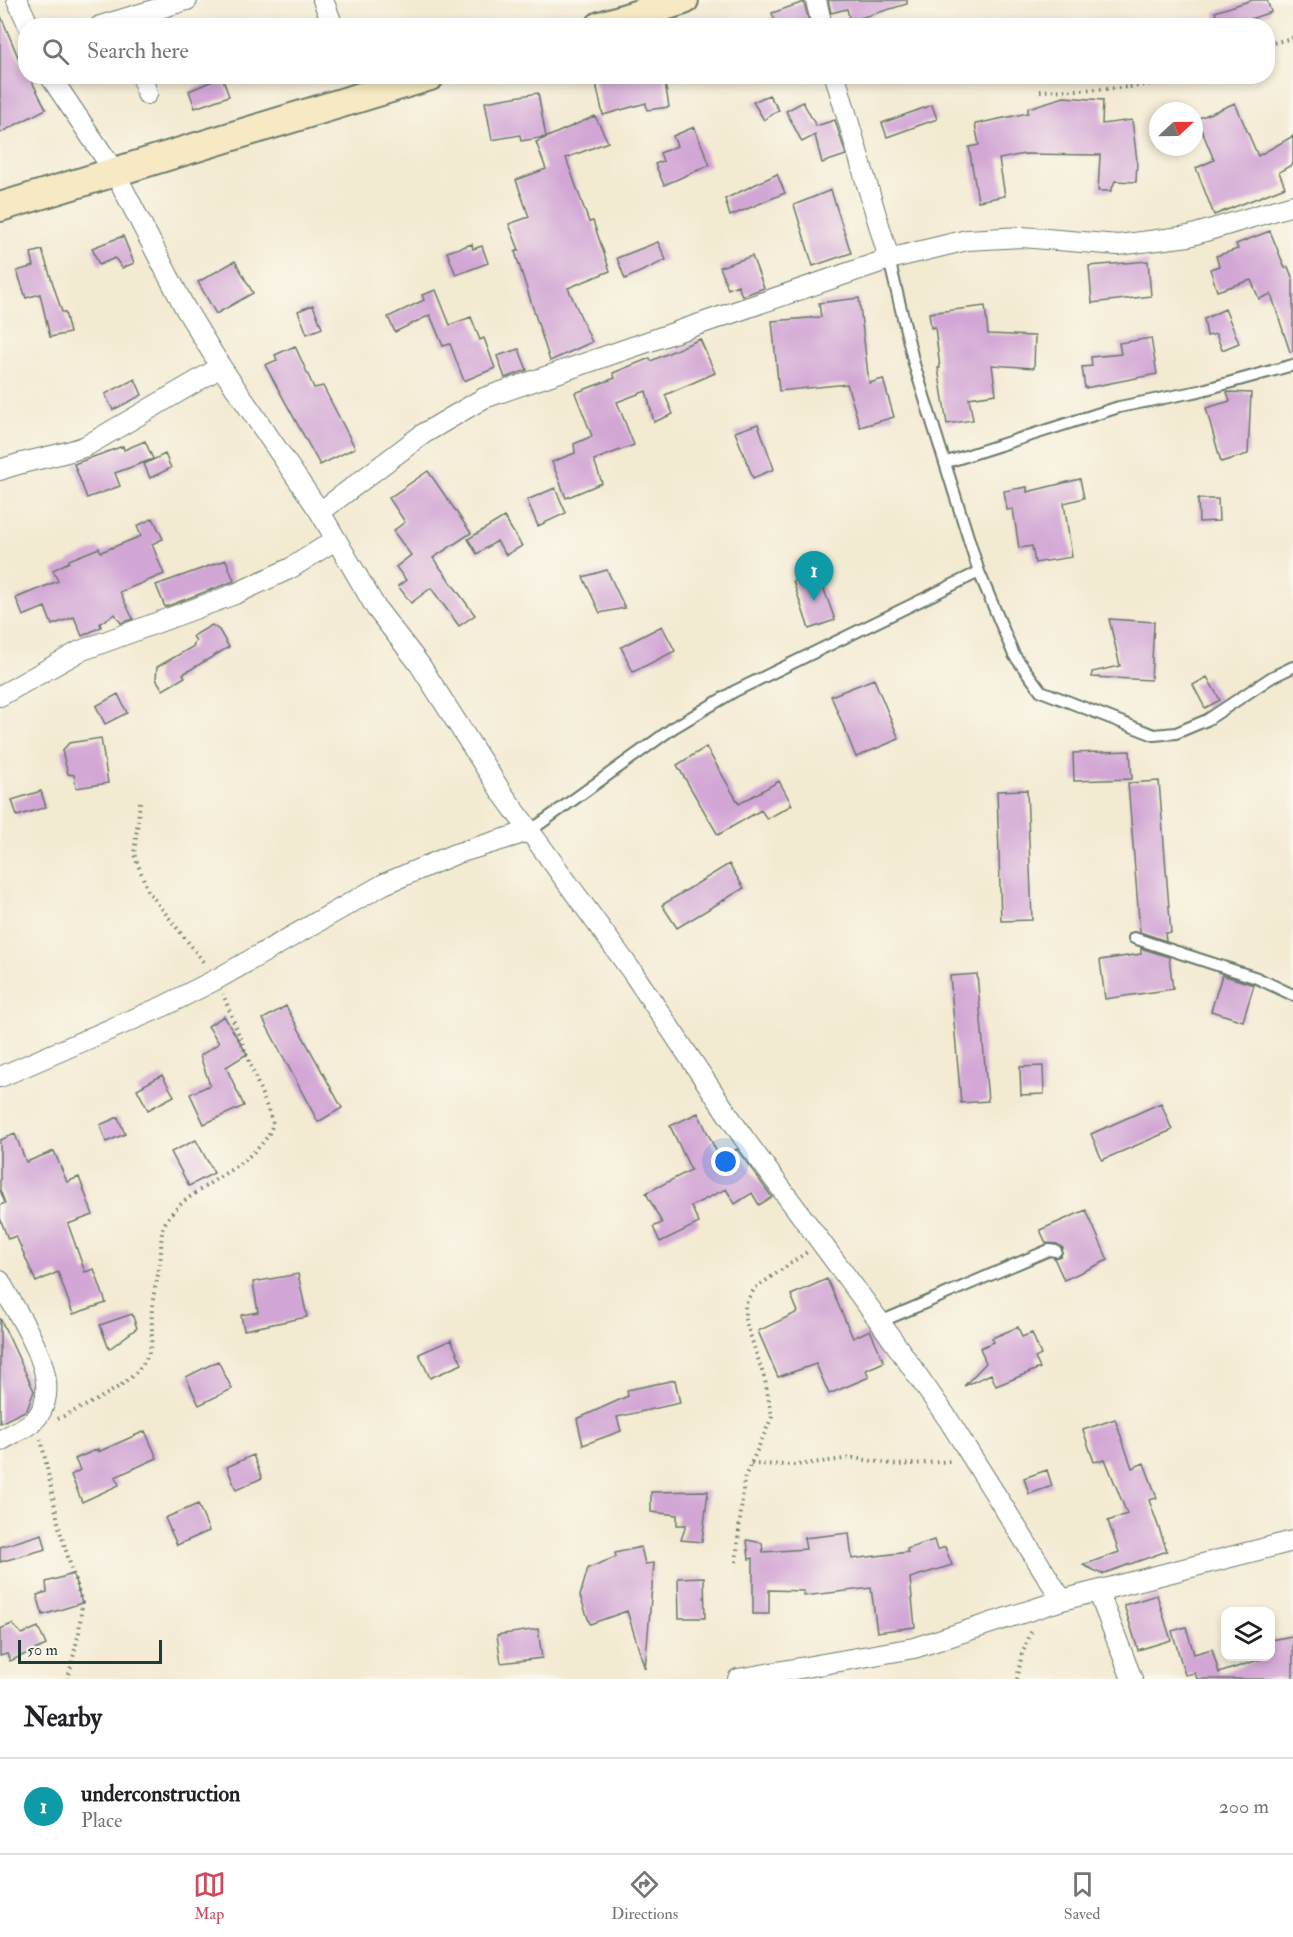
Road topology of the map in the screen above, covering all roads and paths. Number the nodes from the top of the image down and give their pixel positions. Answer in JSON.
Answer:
{"nodes":[{"id":1,"x":17,"y":0,"type":"edge"},
{"id":2,"x":187,"y":0,"type":"edge"},
{"id":3,"x":323,"y":0,"type":"edge"},
{"id":4,"x":684,"y":0,"type":"edge"},
{"id":5,"x":816,"y":0,"type":"edge"},
{"id":6,"x":125,"y":14,"type":"edge"},
{"id":7,"x":25,"y":18,"type":"edge"},
{"id":8,"x":330,"y":18,"type":"edge"},
{"id":9,"x":626,"y":18,"type":"edge"},
{"id":10,"x":820,"y":18,"type":"edge"},
{"id":11,"x":1293,"y":38,"type":"edge"},
{"id":12,"x":1275,"y":42,"type":"edge"},
{"id":13,"x":55,"y":84,"type":"edge"},
{"id":14,"x":403,"y":84,"type":"edge"},
{"id":15,"x":837,"y":84,"type":"edge"},
{"id":16,"x":1148,"y":84,"type":"edge"},
{"id":17,"x":1040,"y":91,"type":"dead end"},
{"id":18,"x":114,"y":171,"type":"junction"},
{"id":19,"x":1293,"y":205,"type":"edge"},
{"id":20,"x":0,"y":207,"type":"edge"},
{"id":21,"x":889,"y":259,"type":"junction"},
{"id":22,"x":1293,"y":365,"type":"edge"},
{"id":23,"x":221,"y":368,"type":"junction"},
{"id":24,"x":947,"y":462,"type":"junction"},
{"id":25,"x":0,"y":470,"type":"edge"},
{"id":26,"x":320,"y":512,"type":"junction"},
{"id":27,"x":335,"y":540,"type":"junction"},
{"id":28,"x":979,"y":572,"type":"junction"},
{"id":29,"x":1293,"y":667,"type":"edge"},
{"id":30,"x":0,"y":696,"type":"edge"},
{"id":31,"x":140,"y":802,"type":"dead end"},
{"id":32,"x":530,"y":831,"type":"junction"},
{"id":33,"x":1134,"y":938,"type":"dead end"},
{"id":34,"x":217,"y":980,"type":"junction"},
{"id":35,"x":1293,"y":995,"type":"edge"},
{"id":36,"x":0,"y":1077,"type":"edge"},
{"id":37,"x":817,"y":1240,"type":"junction"},
{"id":38,"x":1056,"y":1251,"type":"dead end"},
{"id":39,"x":0,"y":1281,"type":"edge"},
{"id":40,"x":880,"y":1322,"type":"junction"},
{"id":41,"x":38,"y":1423,"type":"junction"},
{"id":42,"x":0,"y":1441,"type":"edge"},
{"id":43,"x":973,"y":1460,"type":"junction"},
{"id":44,"x":751,"y":1464,"type":"junction"},
{"id":45,"x":1293,"y":1542,"type":"edge"},
{"id":46,"x":736,"y":1562,"type":"dead end"},
{"id":47,"x":1098,"y":1591,"type":"junction"},
{"id":48,"x":1062,"y":1600,"type":"junction"},
{"id":49,"x":1042,"y":1607,"type":"junction"},
{"id":50,"x":68,"y":1679,"type":"edge"},
{"id":51,"x":738,"y":1679,"type":"edge"},
{"id":52,"x":1017,"y":1679,"type":"edge"},
{"id":53,"x":1132,"y":1679,"type":"edge"}],
"edges":[{"from":1,"to":7,"type":"street"},
{"from":2,"to":6,"type":"street"},
{"from":3,"to":8,"type":"street"},
{"from":4,"to":9,"type":"main road"},
{"from":5,"to":10,"type":"street"},
{"from":11,"to":12,"type":"path"},
{"from":13,"to":18,"type":"street"},
{"from":14,"to":18,"type":"main road"},
{"from":15,"to":21,"type":"street"},
{"from":16,"to":17,"type":"path"},
{"from":18,"to":20,"type":"main road"},
{"from":18,"to":23,"type":"street"},
{"from":19,"to":21,"type":"street"},
{"from":21,"to":24,"type":"lane"},
{"from":21,"to":26,"type":"street"},
{"from":22,"to":24,"type":"lane"},
{"from":23,"to":25,"type":"street"},
{"from":23,"to":26,"type":"street"},
{"from":24,"to":28,"type":"lane"},
{"from":26,"to":27,"type":"street"},
{"from":27,"to":30,"type":"street"},
{"from":27,"to":32,"type":"street"},
{"from":28,"to":29,"type":"lane"},
{"from":28,"to":32,"type":"lane"},
{"from":31,"to":34,"type":"path"},
{"from":32,"to":34,"type":"street"},
{"from":32,"to":37,"type":"street"},
{"from":33,"to":35,"type":"lane"},
{"from":34,"to":36,"type":"street"},
{"from":34,"to":41,"type":"path"},
{"from":37,"to":40,"type":"street"},
{"from":37,"to":44,"type":"path"},
{"from":38,"to":40,"type":"lane"},
{"from":39,"to":41,"type":"street"},
{"from":40,"to":43,"type":"street"},
{"from":41,"to":42,"type":"street"},
{"from":41,"to":50,"type":"path"},
{"from":43,"to":44,"type":"path"},
{"from":43,"to":48,"type":"street"},
{"from":44,"to":46,"type":"path"},
{"from":45,"to":47,"type":"street"},
{"from":47,"to":48,"type":"street"},
{"from":47,"to":53,"type":"street"},
{"from":48,"to":49,"type":"street"},
{"from":49,"to":51,"type":"street"},
{"from":49,"to":52,"type":"path"}]}
